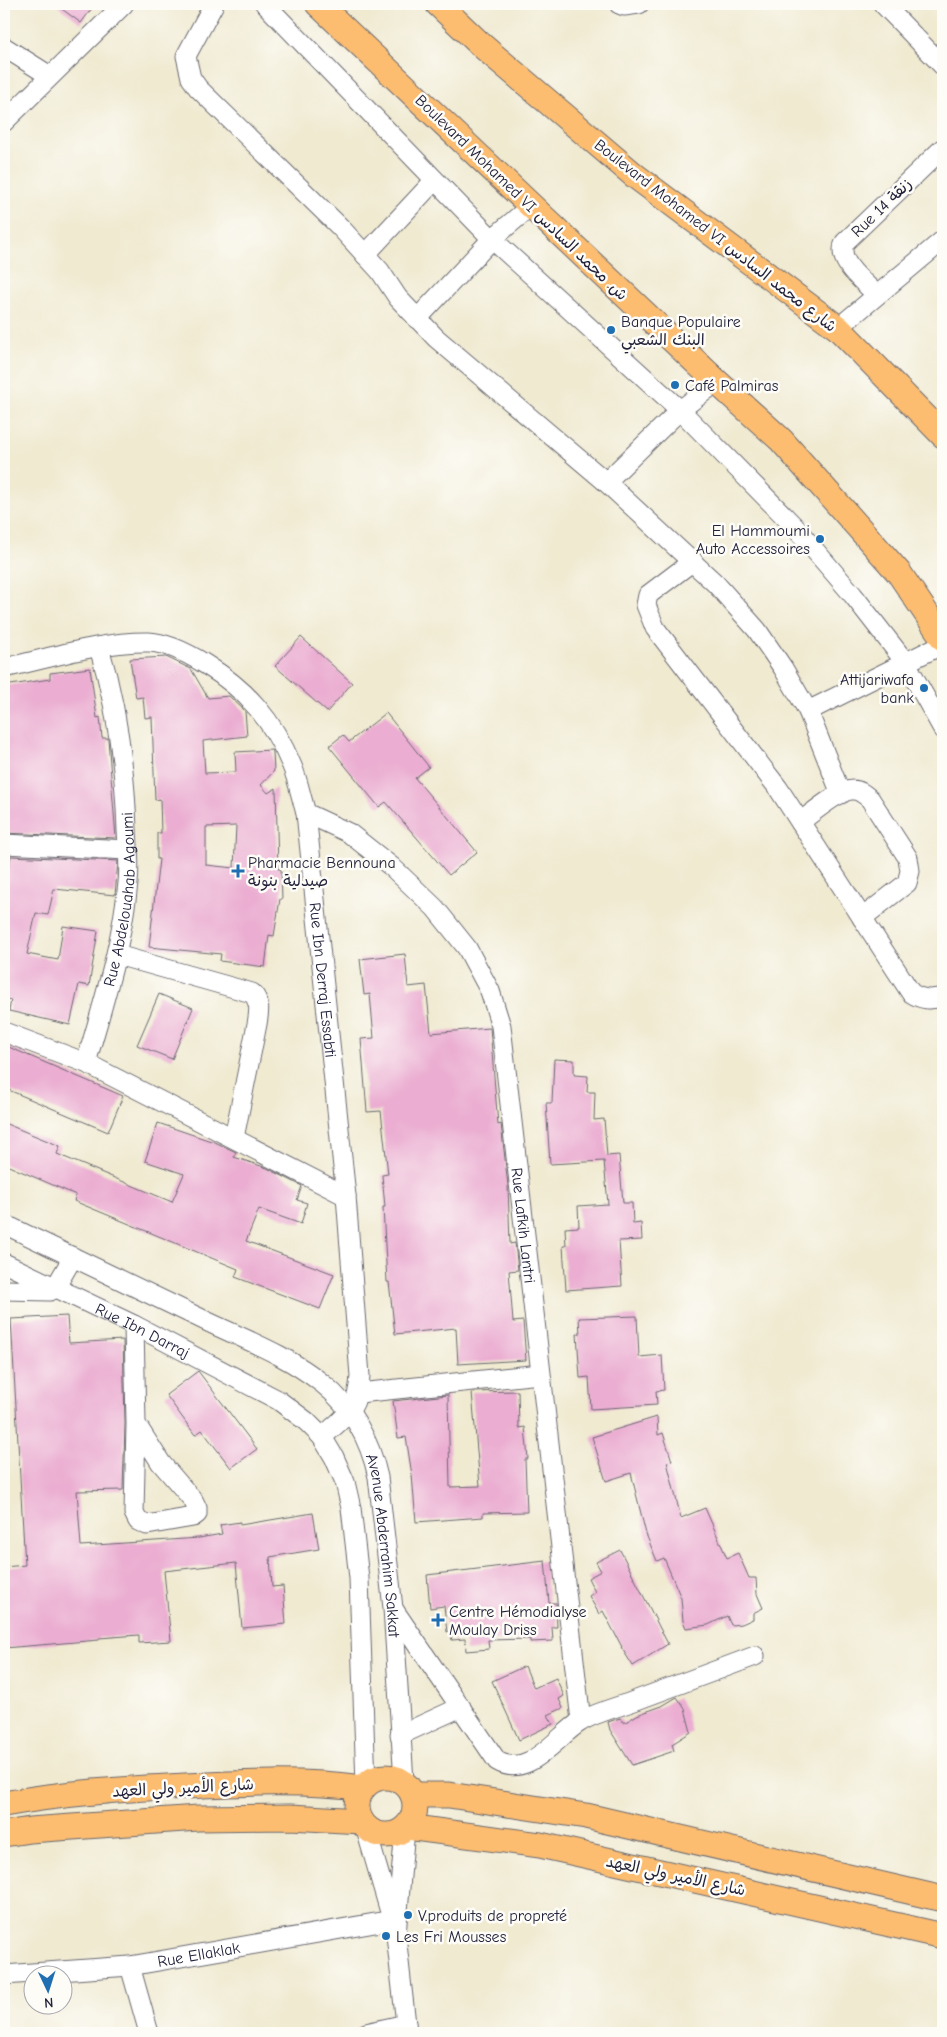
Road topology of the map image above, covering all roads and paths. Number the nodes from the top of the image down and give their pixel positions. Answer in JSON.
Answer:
{"nodes":[{"id":1,"x":124,"y":4,"type":"edge"},
{"id":2,"x":214,"y":4,"type":"edge"},
{"id":3,"x":265,"y":4,"type":"edge"},
{"id":4,"x":318,"y":4,"type":"edge"},
{"id":5,"x":438,"y":4,"type":"edge"},
{"id":6,"x":619,"y":4,"type":"edge"},
{"id":7,"x":639,"y":4,"type":"edge"},
{"id":8,"x":883,"y":4,"type":"edge"},
{"id":9,"x":4,"y":47,"type":"edge"},
{"id":10,"x":943,"y":66,"type":"edge"},
{"id":11,"x":50,"y":76,"type":"junction"},
{"id":12,"x":4,"y":122,"type":"edge"},
{"id":13,"x":943,"y":148,"type":"edge"},
{"id":14,"x":434,"y":181,"type":"junction"},
{"id":15,"x":531,"y":206,"type":"junction"},
{"id":16,"x":492,"y":239,"type":"junction"},
{"id":17,"x":943,"y":240,"type":"edge"},
{"id":18,"x":365,"y":255,"type":"junction"},
{"id":19,"x":876,"y":294,"type":"junction"},
{"id":20,"x":418,"y":318,"type":"junction"},
{"id":21,"x":838,"y":328,"type":"junction"},
{"id":22,"x":717,"y":382,"type":"junction"},
{"id":23,"x":680,"y":410,"type":"junction"},
{"id":24,"x":943,"y":435,"type":"edge"},
{"id":25,"x":606,"y":482,"type":"junction"},
{"id":26,"x":693,"y":561,"type":"junction"},
{"id":27,"x":943,"y":638,"type":"edge"},
{"id":28,"x":943,"y":644,"type":"edge"},
{"id":29,"x":99,"y":647,"type":"junction"},
{"id":30,"x":906,"y":663,"type":"junction"},
{"id":31,"x":4,"y":668,"type":"edge"},
{"id":32,"x":808,"y":712,"type":"junction"},
{"id":33,"x":943,"y":730,"type":"edge"},
{"id":34,"x":841,"y":794,"type":"junction"},
{"id":35,"x":306,"y":813,"type":"junction"},
{"id":36,"x":800,"y":822,"type":"junction"},
{"id":37,"x":4,"y":844,"type":"edge"},
{"id":38,"x":128,"y":850,"type":"junction"},
{"id":39,"x":862,"y":918,"type":"junction"},
{"id":40,"x":117,"y":955,"type":"junction"},
{"id":41,"x":943,"y":997,"type":"edge"},
{"id":42,"x":4,"y":1032,"type":"edge"},
{"id":43,"x":86,"y":1063,"type":"junction"},
{"id":44,"x":234,"y":1138,"type":"junction"},
{"id":45,"x":346,"y":1196,"type":"junction"},
{"id":46,"x":4,"y":1224,"type":"edge"},
{"id":47,"x":73,"y":1257,"type":"junction"},
{"id":48,"x":4,"y":1263,"type":"edge"},
{"id":49,"x":56,"y":1288,"type":"junction"},
{"id":50,"x":4,"y":1290,"type":"edge"},
{"id":51,"x":134,"y":1326,"type":"junction"},
{"id":52,"x":540,"y":1374,"type":"junction"},
{"id":53,"x":359,"y":1393,"type":"junction"},
{"id":54,"x":278,"y":1400,"type":"joint"},
{"id":55,"x":350,"y":1411,"type":"junction"},
{"id":56,"x":136,"y":1424,"type":"junction"},
{"id":57,"x":322,"y":1437,"type":"junction"},
{"id":58,"x":393,"y":1608,"type":"junction"},
{"id":59,"x":755,"y":1656,"type":"dead end"},
{"id":60,"x":461,"y":1707,"type":"junction"},
{"id":61,"x":581,"y":1721,"type":"junction"},
{"id":62,"x":400,"y":1735,"type":"junction"},
{"id":63,"x":364,"y":1786,"type":"junction"},
{"id":64,"x":408,"y":1789,"type":"junction"},
{"id":65,"x":4,"y":1804,"type":"edge"},
{"id":66,"x":363,"y":1823,"type":"junction"},
{"id":67,"x":406,"y":1828,"type":"junction"},
{"id":68,"x":4,"y":1834,"type":"edge"},
{"id":69,"x":943,"y":1899,"type":"edge"},
{"id":70,"x":394,"y":1928,"type":"junction"},
{"id":71,"x":943,"y":1936,"type":"edge"},
{"id":72,"x":130,"y":1966,"type":"junction"},
{"id":73,"x":4,"y":1975,"type":"edge"},
{"id":74,"x":407,"y":2029,"type":"edge"},
{"id":75,"x":149,"y":2033,"type":"edge"},
{"id":76,"x":366,"y":2033,"type":"edge"}],
"edges":[{"from":1,"to":11,"type":"street"},
{"from":2,"to":18,"type":"street"},
{"from":3,"to":14,"type":"street"},
{"from":4,"to":15,"type":"main road","name":"Boulevard Mohamed VI ش. محمد السادس"},
{"from":5,"to":21,"type":"main road","name":"Boulevard Mohamed VI شارع محمد السادس"},
{"from":6,"to":7,"type":"street"},
{"from":8,"to":10,"type":"street"},
{"from":9,"to":11,"type":"street"},
{"from":11,"to":12,"type":"street"},
{"from":13,"to":19,"type":"street","name":"Rue 14 زنقة"},
{"from":14,"to":16,"type":"street"},
{"from":14,"to":18,"type":"street"},
{"from":15,"to":16,"type":"street"},
{"from":15,"to":22,"type":"main road","name":"Boulevard Mohamed VI ش. محمد السادس"},
{"from":16,"to":20,"type":"street"},
{"from":16,"to":23,"type":"street"},
{"from":17,"to":19,"type":"street"},
{"from":18,"to":20,"type":"street"},
{"from":19,"to":21,"type":"street"},
{"from":20,"to":25,"type":"street"},
{"from":21,"to":24,"type":"main road","name":"Boulevard Mohamed VI شارع محمد السادس"},
{"from":22,"to":23,"type":"street"},
{"from":22,"to":27,"type":"main road","name":"Boulevard Mohamed VI ش. محمد السادس"},
{"from":23,"to":25,"type":"street"},
{"from":23,"to":30,"type":"street"},
{"from":25,"to":26,"type":"street"},
{"from":26,"to":32,"type":"street"},
{"from":26,"to":36,"type":"street"},
{"from":28,"to":30,"type":"street"},
{"from":29,"to":31,"type":"street","name":"Rue Ibn Derraj Essabti"},
{"from":29,"to":35,"type":"street","name":"Rue Ibn Derraj Essabti"},
{"from":29,"to":38,"type":"street","name":"Rue Abdelouahab Agoumi"},
{"from":30,"to":32,"type":"street"},
{"from":30,"to":33,"type":"street"},
{"from":32,"to":34,"type":"street"},
{"from":34,"to":36,"type":"street"},
{"from":34,"to":39,"type":"street"},
{"from":35,"to":45,"type":"street","name":"Rue Ibn Derraj Essabti"},
{"from":35,"to":52,"type":"street","name":"Rue Lafkih Lantri"},
{"from":36,"to":39,"type":"street"},
{"from":37,"to":38,"type":"street"},
{"from":38,"to":40,"type":"street","name":"Rue Abdelouahab Agoumi"},
{"from":39,"to":41,"type":"street"},
{"from":40,"to":43,"type":"street","name":"Rue Abdelouahab Agoumi"},
{"from":40,"to":44,"type":"street"},
{"from":42,"to":43,"type":"street"},
{"from":43,"to":44,"type":"street"},
{"from":44,"to":45,"type":"street"},
{"from":45,"to":53,"type":"street","name":"Rue Ibn Derraj Essabti"},
{"from":46,"to":47,"type":"street"},
{"from":47,"to":49,"type":"street"},
{"from":47,"to":55,"type":"street","name":"Avenue Abderrahim Sakkat"},
{"from":48,"to":49,"type":"street","name":"Rue Ibn Darraj"},
{"from":49,"to":50,"type":"street"},
{"from":49,"to":51,"type":"street","name":"Rue Ibn Darraj"},
{"from":51,"to":54,"type":"street","name":"Rue Ibn Darraj"},
{"from":51,"to":56,"type":"street"},
{"from":52,"to":53,"type":"street"},
{"from":52,"to":61,"type":"street","name":"Rue Lafkih Lantri"},
{"from":53,"to":55,"type":"street","name":"Rue Ibn Derraj Essabti"},
{"from":54,"to":57,"type":"street","name":"Avenue Abderrahim Sakkat"},
{"from":55,"to":57,"type":"street","name":"Rue Ibn Derraj Essabti"},
{"from":55,"to":58,"type":"street","name":"Avenue Abderrahim Sakkat"},
{"from":56,"to":56,"type":"street"},
{"from":57,"to":63,"type":"street","name":"Avenue Abderrahim Sakkat"},
{"from":58,"to":60,"type":"street"},
{"from":58,"to":62,"type":"street","name":"Avenue Abderrahim Sakkat"},
{"from":59,"to":61,"type":"street"},
{"from":60,"to":61,"type":"street"},
{"from":60,"to":62,"type":"street"},
{"from":62,"to":64,"type":"street","name":"Avenue Abderrahim Sakkat"},
{"from":63,"to":64,"type":"main road"},
{"from":63,"to":65,"type":"main road","name":"شارع الأمير ولي العهد"},
{"from":63,"to":66,"type":"main road"},
{"from":64,"to":67,"type":"main road"},
{"from":64,"to":69,"type":"main road"},
{"from":66,"to":67,"type":"main road"},
{"from":66,"to":68,"type":"main road","name":"شارع الأمير ولي العهد"},
{"from":66,"to":70,"type":"street"},
{"from":67,"to":70,"type":"street"},
{"from":67,"to":71,"type":"main road","name":"شارع الأمير ولي العهد"},
{"from":70,"to":72,"type":"street","name":"Rue Ellaklak"},
{"from":70,"to":74,"type":"street"},
{"from":72,"to":73,"type":"street","name":"Rue Ellaklak"},
{"from":72,"to":75,"type":"street"},
{"from":74,"to":76,"type":"street"}]}
